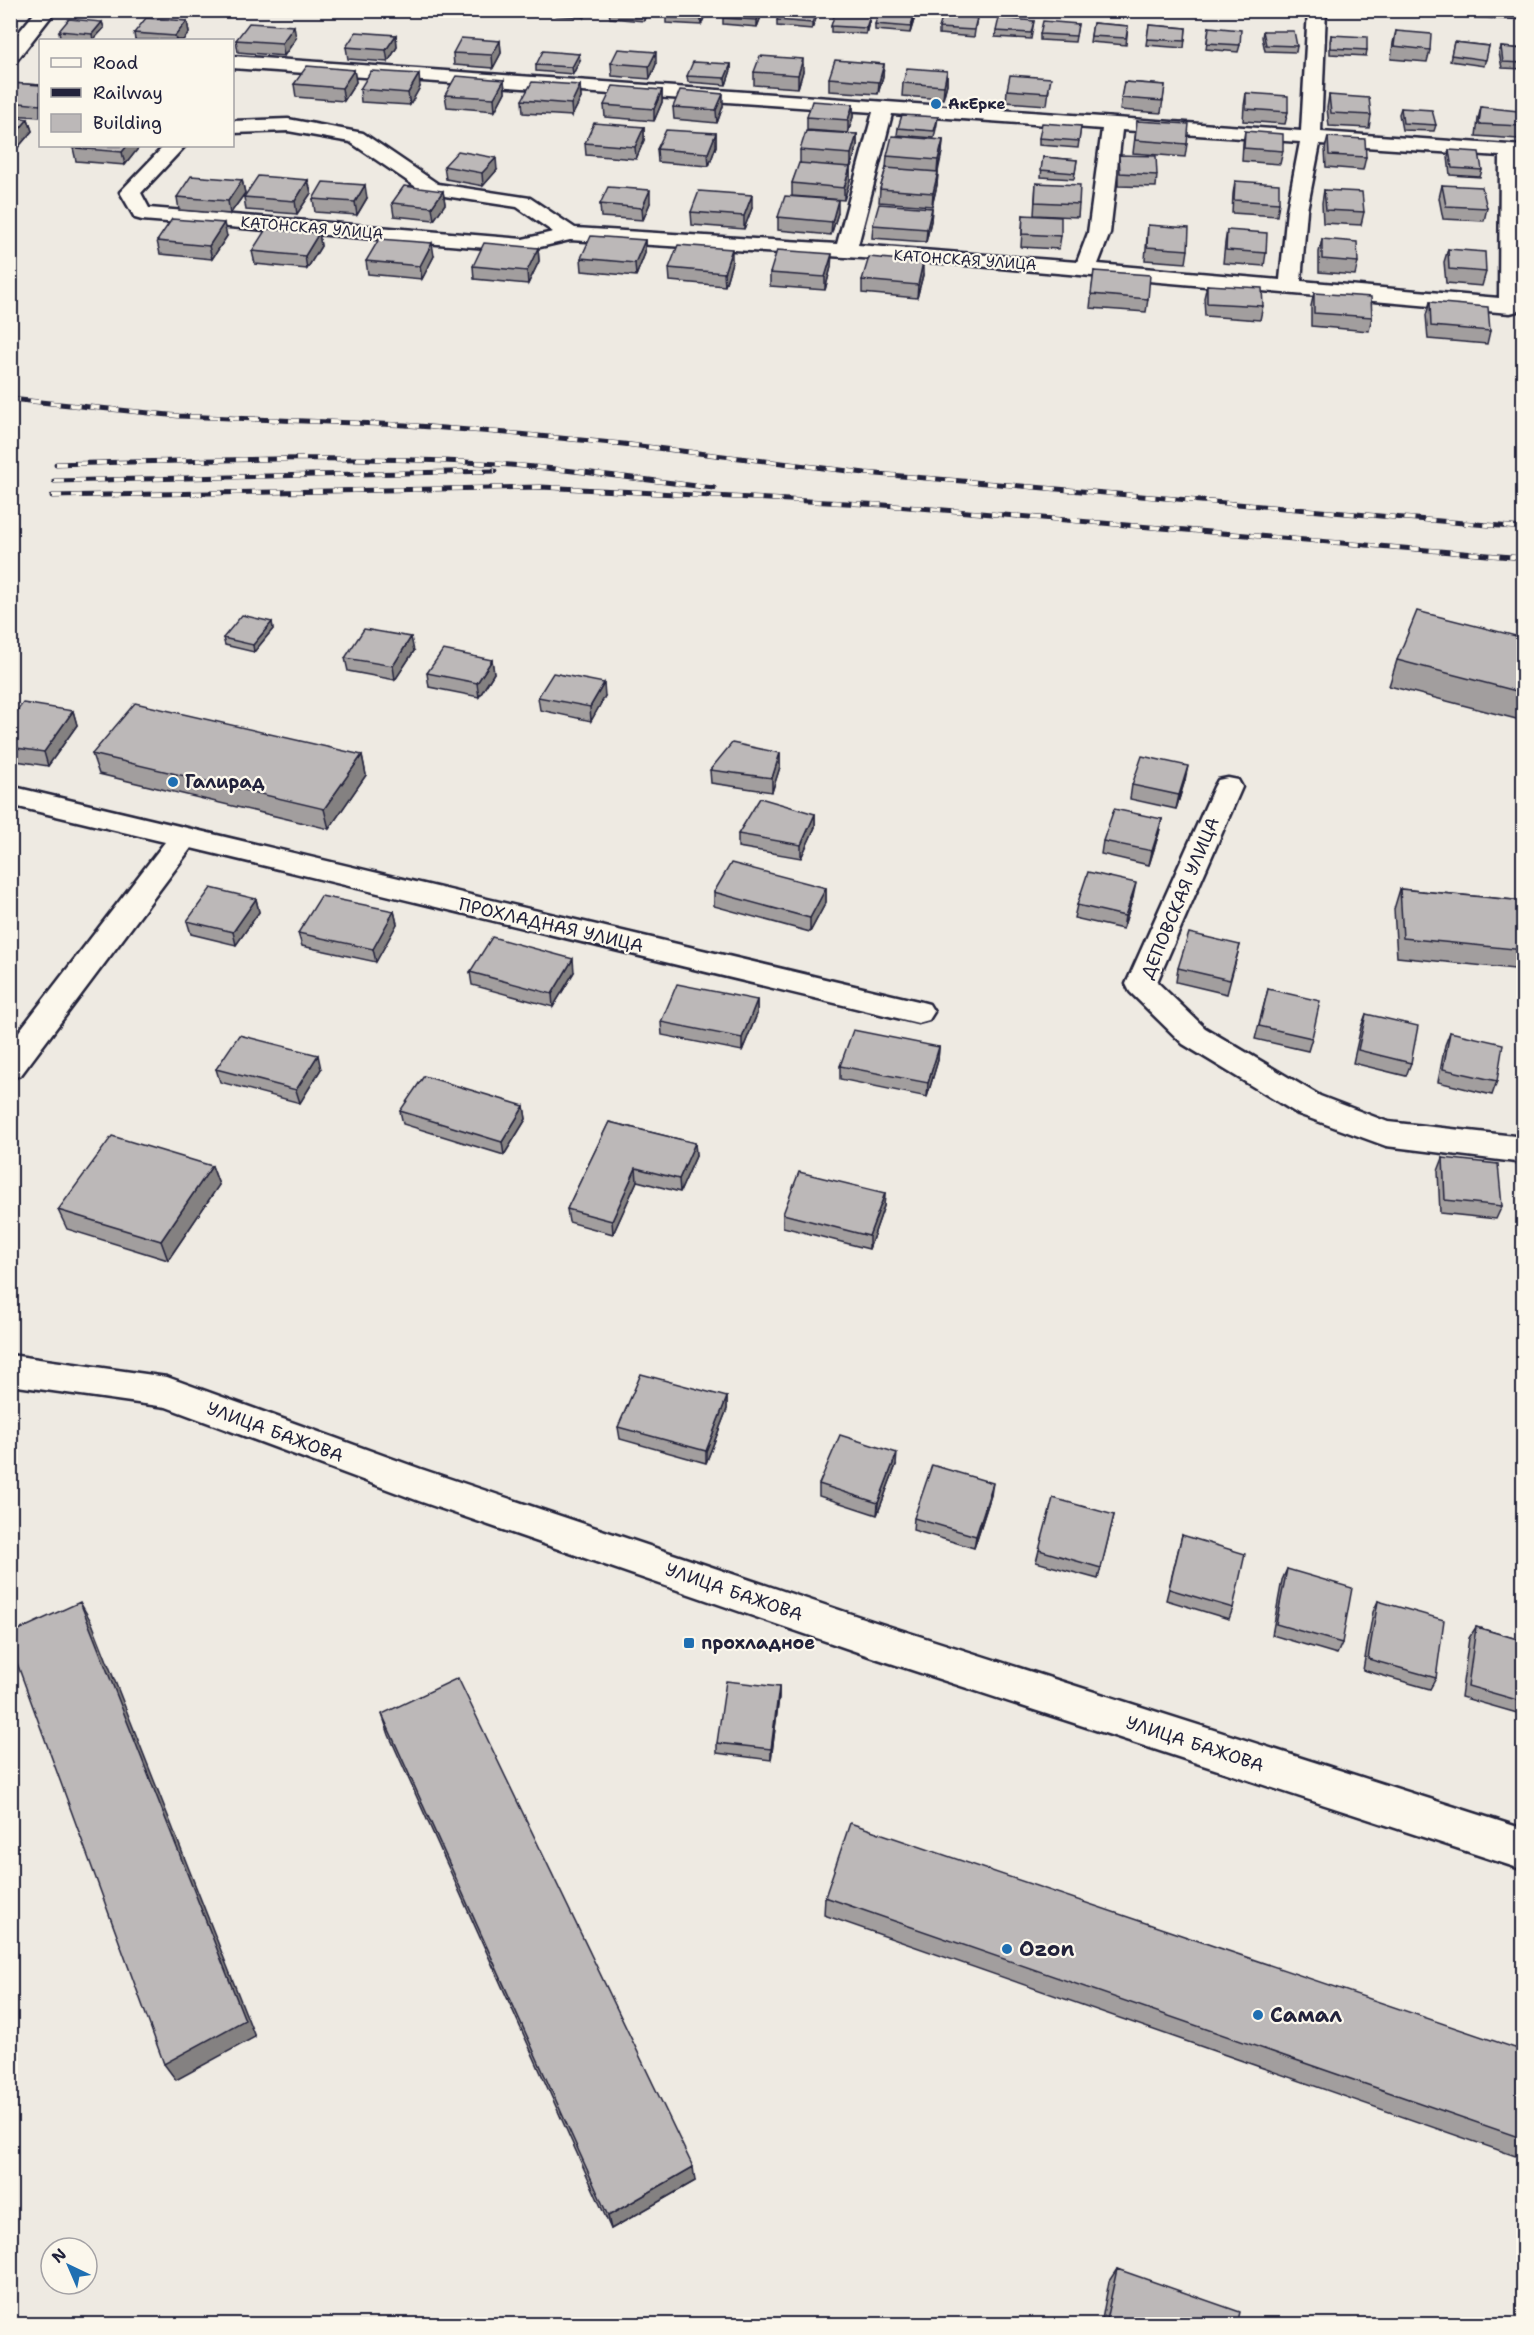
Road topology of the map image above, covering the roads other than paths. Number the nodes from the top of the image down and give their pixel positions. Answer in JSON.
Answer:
{"nodes":[{"id":1,"x":47,"y":10,"type":"edge"},
{"id":2,"x":1317,"y":10,"type":"edge"},
{"id":3,"x":1451,"y":10,"type":"edge"},
{"id":4,"x":1524,"y":13,"type":"edge"},
{"id":5,"x":39,"y":49,"type":"edge"},
{"id":6,"x":14,"y":52,"type":"edge"},
{"id":7,"x":234,"y":62,"type":"edge"},
{"id":8,"x":884,"y":106,"type":"junction"},
{"id":9,"x":1113,"y":123,"type":"junction"},
{"id":10,"x":234,"y":127,"type":"edge"},
{"id":11,"x":1311,"y":136,"type":"junction"},
{"id":12,"x":174,"y":147,"type":"edge"},
{"id":13,"x":1517,"y":151,"type":"edge"},
{"id":14,"x":570,"y":234,"type":"junction"},
{"id":15,"x":846,"y":251,"type":"junction"},
{"id":16,"x":1085,"y":269,"type":"junction"},
{"id":17,"x":1290,"y":286,"type":"junction"},
{"id":18,"x":1517,"y":306,"type":"edge"},
{"id":19,"x":1228,"y":787,"type":"dead end"},
{"id":20,"x":10,"y":795,"type":"edge"},
{"id":21,"x":184,"y":837,"type":"junction"},
{"id":22,"x":918,"y":1012,"type":"dead end"},
{"id":23,"x":10,"y":1067,"type":"edge"},
{"id":24,"x":1524,"y":1150,"type":"edge"},
{"id":25,"x":10,"y":1370,"type":"edge"},
{"id":26,"x":1524,"y":1850,"type":"edge"}],
"edges":[{"from":1,"to":6,"type":"main road"},
{"from":2,"to":11,"type":"main road"},
{"from":3,"to":4,"type":"main road"},
{"from":5,"to":6,"type":"main road"},
{"from":7,"to":8,"type":"main road"},
{"from":8,"to":9,"type":"main road"},
{"from":8,"to":15,"type":"main road"},
{"from":9,"to":11,"type":"main road"},
{"from":9,"to":16,"type":"main road"},
{"from":10,"to":14,"type":"main road"},
{"from":11,"to":13,"type":"main road"},
{"from":11,"to":17,"type":"main road"},
{"from":12,"to":14,"type":"main road","name":"КАТОНСКАЯ УЛИЦА"},
{"from":13,"to":18,"type":"main road","name":"КАТОНСКАЯ УЛИЦА"},
{"from":14,"to":15,"type":"main road","name":"КАТОНСКАЯ УЛИЦА"},
{"from":15,"to":16,"type":"main road","name":"КАТОНСКАЯ УЛИЦА"},
{"from":16,"to":17,"type":"main road","name":"КАТОНСКАЯ УЛИЦА"},
{"from":17,"to":18,"type":"main road","name":"КАТОНСКАЯ УЛИЦА"},
{"from":19,"to":24,"type":"main road","name":"ДЕПОВСКАЯ УЛИЦА"},
{"from":20,"to":21,"type":"main road","name":"ПРОХЛАДНАЯ УЛИЦА"},
{"from":21,"to":22,"type":"main road","name":"ПРОХЛАДНАЯ УЛИЦА"},
{"from":21,"to":23,"type":"main road"},
{"from":25,"to":26,"type":"main road","name":"УЛИЦА БАЖОВА"}]}
